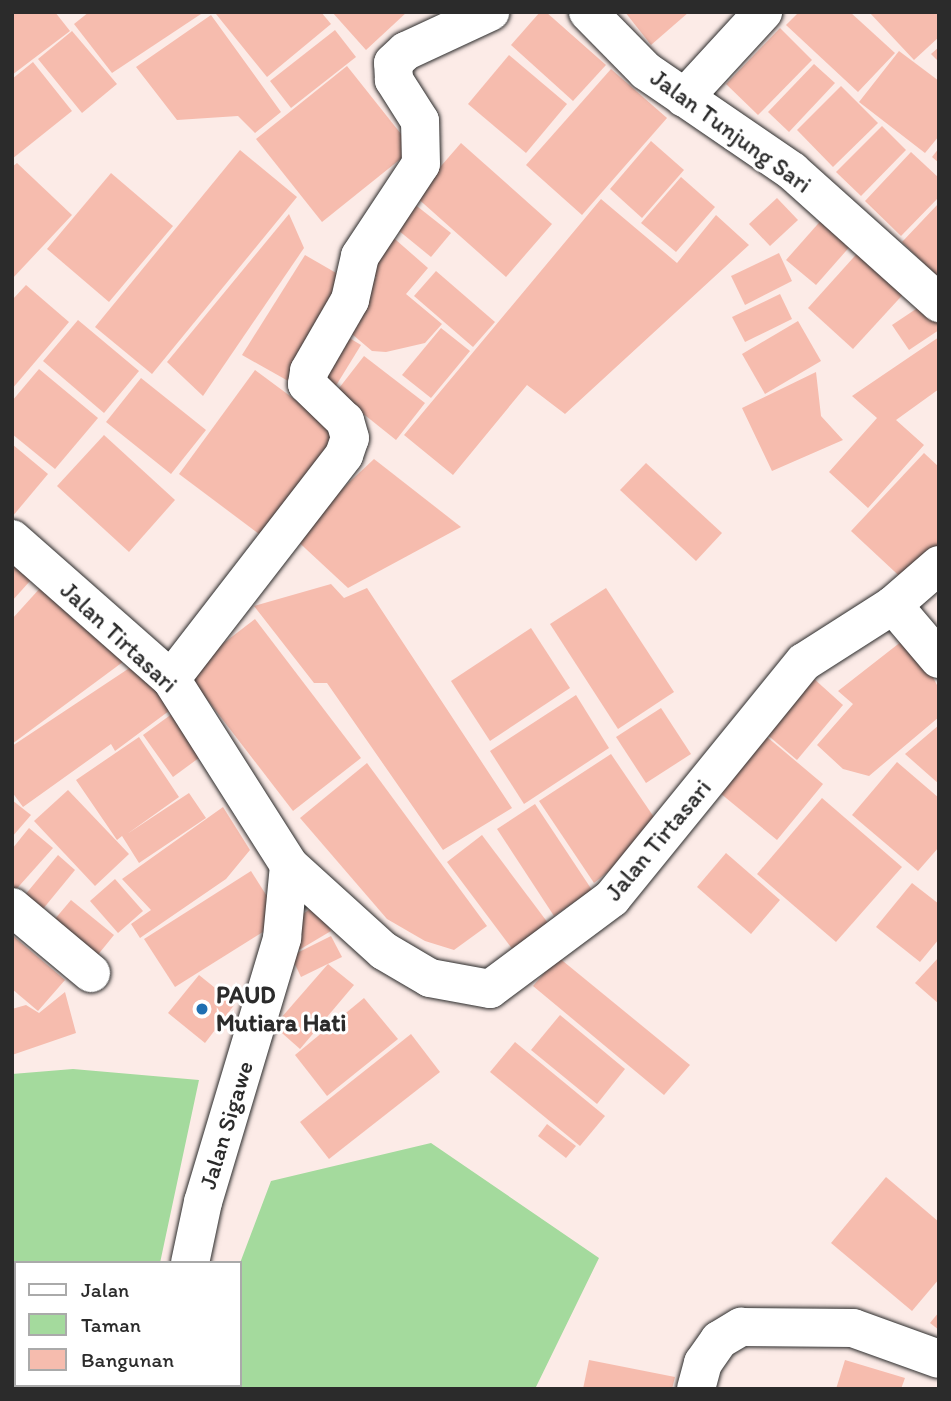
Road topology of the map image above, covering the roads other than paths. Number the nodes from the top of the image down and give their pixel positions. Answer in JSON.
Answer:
{"nodes":[{"id":1,"x":490,"y":12,"type":"edge"},
{"id":2,"x":588,"y":12,"type":"edge"},
{"id":3,"x":763,"y":12,"type":"edge"},
{"id":4,"x":684,"y":98,"type":"junction"},
{"id":5,"x":939,"y":303,"type":"edge"},
{"id":6,"x":12,"y":539,"type":"edge"},
{"id":7,"x":939,"y":565,"type":"edge"},
{"id":8,"x":893,"y":605,"type":"junction"},
{"id":9,"x":939,"y":659,"type":"edge"},
{"id":10,"x":171,"y":679,"type":"junction"},
{"id":11,"x":289,"y":865,"type":"junction"},
{"id":12,"x":12,"y":907,"type":"edge"},
{"id":13,"x":91,"y":973,"type":"dead end"},
{"id":14,"x":191,"y":1261,"type":"edge"},
{"id":15,"x":939,"y":1359,"type":"edge"},
{"id":16,"x":696,"y":1389,"type":"edge"}],
"edges":[{"from":1,"to":10,"type":"street"},
{"from":2,"to":4,"type":"street","name":"Jalan Tunjung Sari"},
{"from":3,"to":4,"type":"street"},
{"from":4,"to":5,"type":"street","name":"Jalan Tunjung Sari"},
{"from":6,"to":10,"type":"street","name":"Jalan Tirtasari"},
{"from":7,"to":8,"type":"street","name":"Jalan Tirtasari"},
{"from":8,"to":9,"type":"street"},
{"from":8,"to":11,"type":"street","name":"Jalan Tirtasari"},
{"from":10,"to":11,"type":"street","name":"Jalan Tirtasari"},
{"from":11,"to":14,"type":"street","name":"Jalan Sigawe"},
{"from":12,"to":13,"type":"street"},
{"from":15,"to":16,"type":"street"}]}
